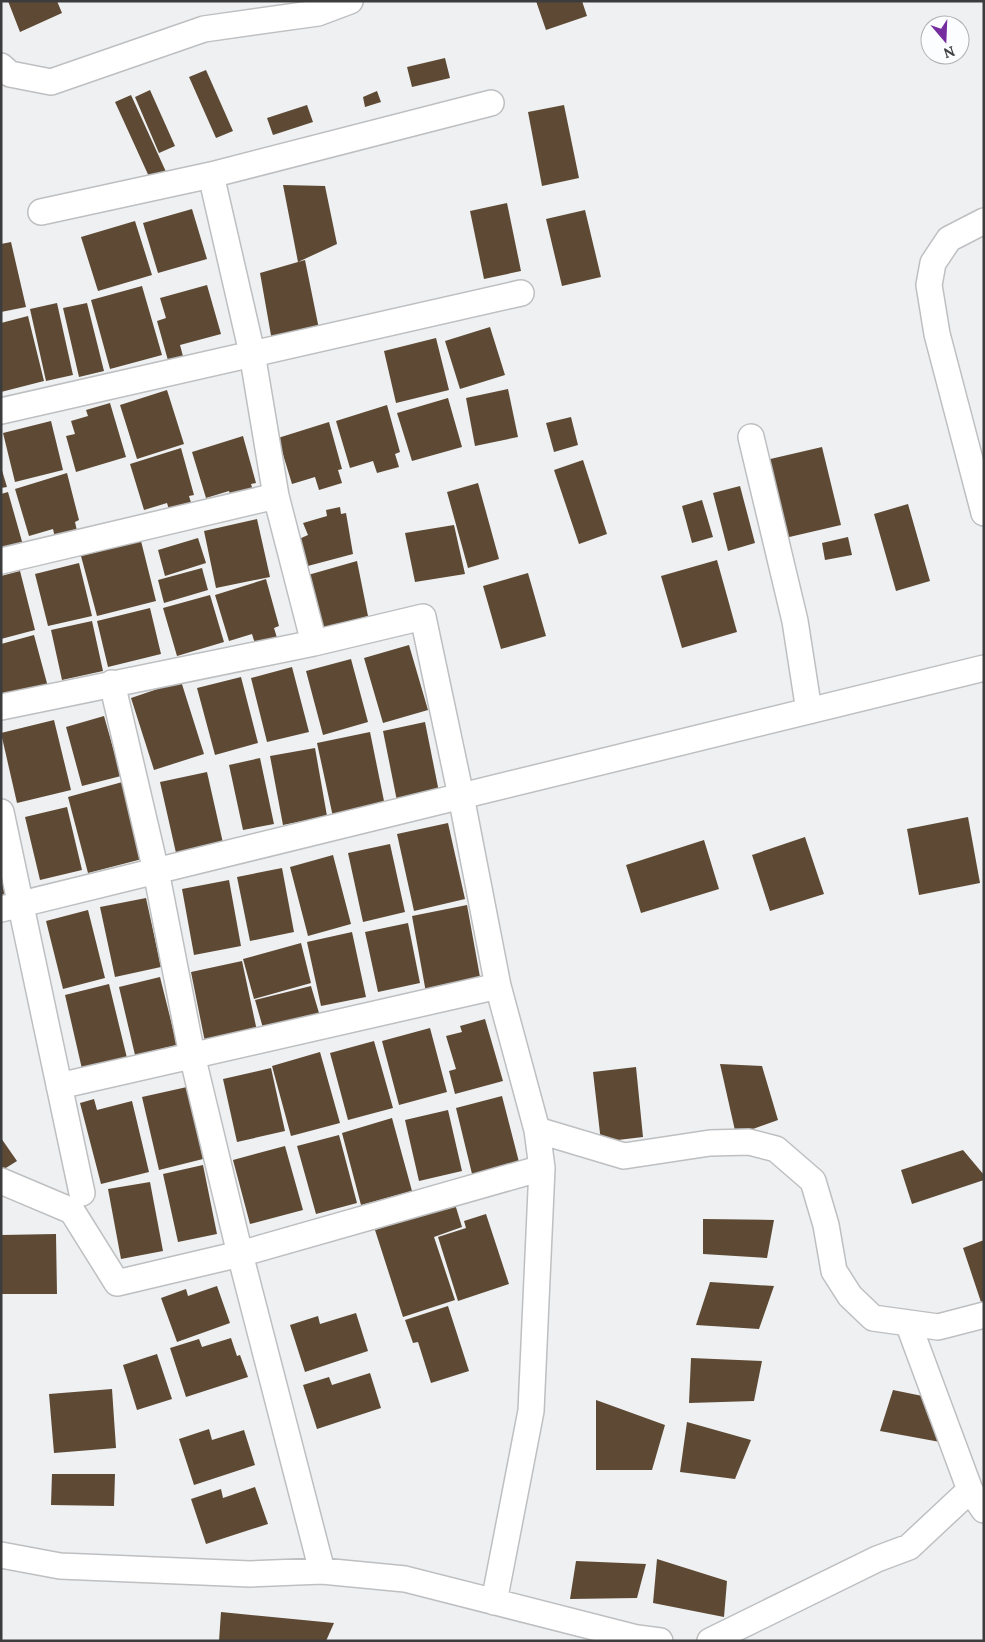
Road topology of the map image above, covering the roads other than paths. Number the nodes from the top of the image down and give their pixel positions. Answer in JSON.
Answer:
{"nodes":[{"id":1,"x":350,"y":1,"type":"edge"},
{"id":2,"x":1,"y":66,"type":"edge"},
{"id":3,"x":491,"y":103,"type":"dead end"},
{"id":4,"x":211,"y":175,"type":"junction"},
{"id":5,"x":41,"y":212,"type":"dead end"},
{"id":6,"x":984,"y":221,"type":"edge"},
{"id":7,"x":521,"y":293,"type":"dead end"},
{"id":8,"x":252,"y":353,"type":"junction"},
{"id":9,"x":1,"y":411,"type":"edge"},
{"id":10,"x":750,"y":437,"type":"dead end"},
{"id":11,"x":276,"y":496,"type":"junction"},
{"id":12,"x":984,"y":514,"type":"edge"},
{"id":13,"x":1,"y":561,"type":"edge"},
{"id":14,"x":314,"y":643,"type":"junction"},
{"id":15,"x":984,"y":668,"type":"edge"},
{"id":16,"x":112,"y":683,"type":"junction"},
{"id":17,"x":1,"y":708,"type":"edge"},
{"id":18,"x":810,"y":711,"type":"junction"},
{"id":19,"x":462,"y":796,"type":"junction"},
{"id":20,"x":1,"y":812,"type":"edge"},
{"id":21,"x":156,"y":871,"type":"junction"},
{"id":22,"x":11,"y":906,"type":"edge"},
{"id":23,"x":498,"y":986,"type":"junction"},
{"id":24,"x":192,"y":1055,"type":"junction"},
{"id":25,"x":60,"y":1086,"type":"junction"},
{"id":26,"x":537,"y":1130,"type":"junction"},
{"id":27,"x":542,"y":1168,"type":"junction"},
{"id":28,"x":1,"y":1181,"type":"edge"},
{"id":29,"x":82,"y":1193,"type":"dead end"},
{"id":30,"x":240,"y":1254,"type":"junction"},
{"id":31,"x":984,"y":1315,"type":"edge"},
{"id":32,"x":908,"y":1323,"type":"junction"},
{"id":33,"x":977,"y":1500,"type":"edge"},
{"id":34,"x":1,"y":1555,"type":"edge"},
{"id":35,"x":322,"y":1571,"type":"junction"},
{"id":36,"x":494,"y":1602,"type":"junction"},
{"id":37,"x":660,"y":1641,"type":"edge"},
{"id":38,"x":710,"y":1641,"type":"edge"}],
"edges":[{"from":1,"to":2,"type":"street"},
{"from":3,"to":4,"type":"street"},
{"from":4,"to":5,"type":"street"},
{"from":4,"to":8,"type":"street"},
{"from":6,"to":12,"type":"street"},
{"from":7,"to":8,"type":"street"},
{"from":8,"to":9,"type":"street"},
{"from":8,"to":11,"type":"street"},
{"from":10,"to":18,"type":"street"},
{"from":11,"to":13,"type":"street"},
{"from":11,"to":14,"type":"street"},
{"from":14,"to":16,"type":"street"},
{"from":14,"to":19,"type":"street"},
{"from":15,"to":18,"type":"street"},
{"from":16,"to":17,"type":"street"},
{"from":16,"to":21,"type":"street"},
{"from":18,"to":19,"type":"street"},
{"from":19,"to":21,"type":"street"},
{"from":19,"to":23,"type":"street"},
{"from":20,"to":22,"type":"street"},
{"from":21,"to":22,"type":"street"},
{"from":21,"to":24,"type":"street"},
{"from":22,"to":25,"type":"street"},
{"from":23,"to":24,"type":"street"},
{"from":23,"to":26,"type":"street"},
{"from":24,"to":25,"type":"street"},
{"from":24,"to":30,"type":"street"},
{"from":25,"to":29,"type":"street"},
{"from":26,"to":27,"type":"street"},
{"from":26,"to":32,"type":"street"},
{"from":27,"to":30,"type":"street"},
{"from":27,"to":36,"type":"street"},
{"from":28,"to":30,"type":"street"},
{"from":30,"to":35,"type":"street"},
{"from":31,"to":32,"type":"street"},
{"from":32,"to":33,"type":"street"},
{"from":33,"to":38,"type":"street"},
{"from":34,"to":35,"type":"street"},
{"from":35,"to":36,"type":"street"},
{"from":36,"to":37,"type":"street"}]}
